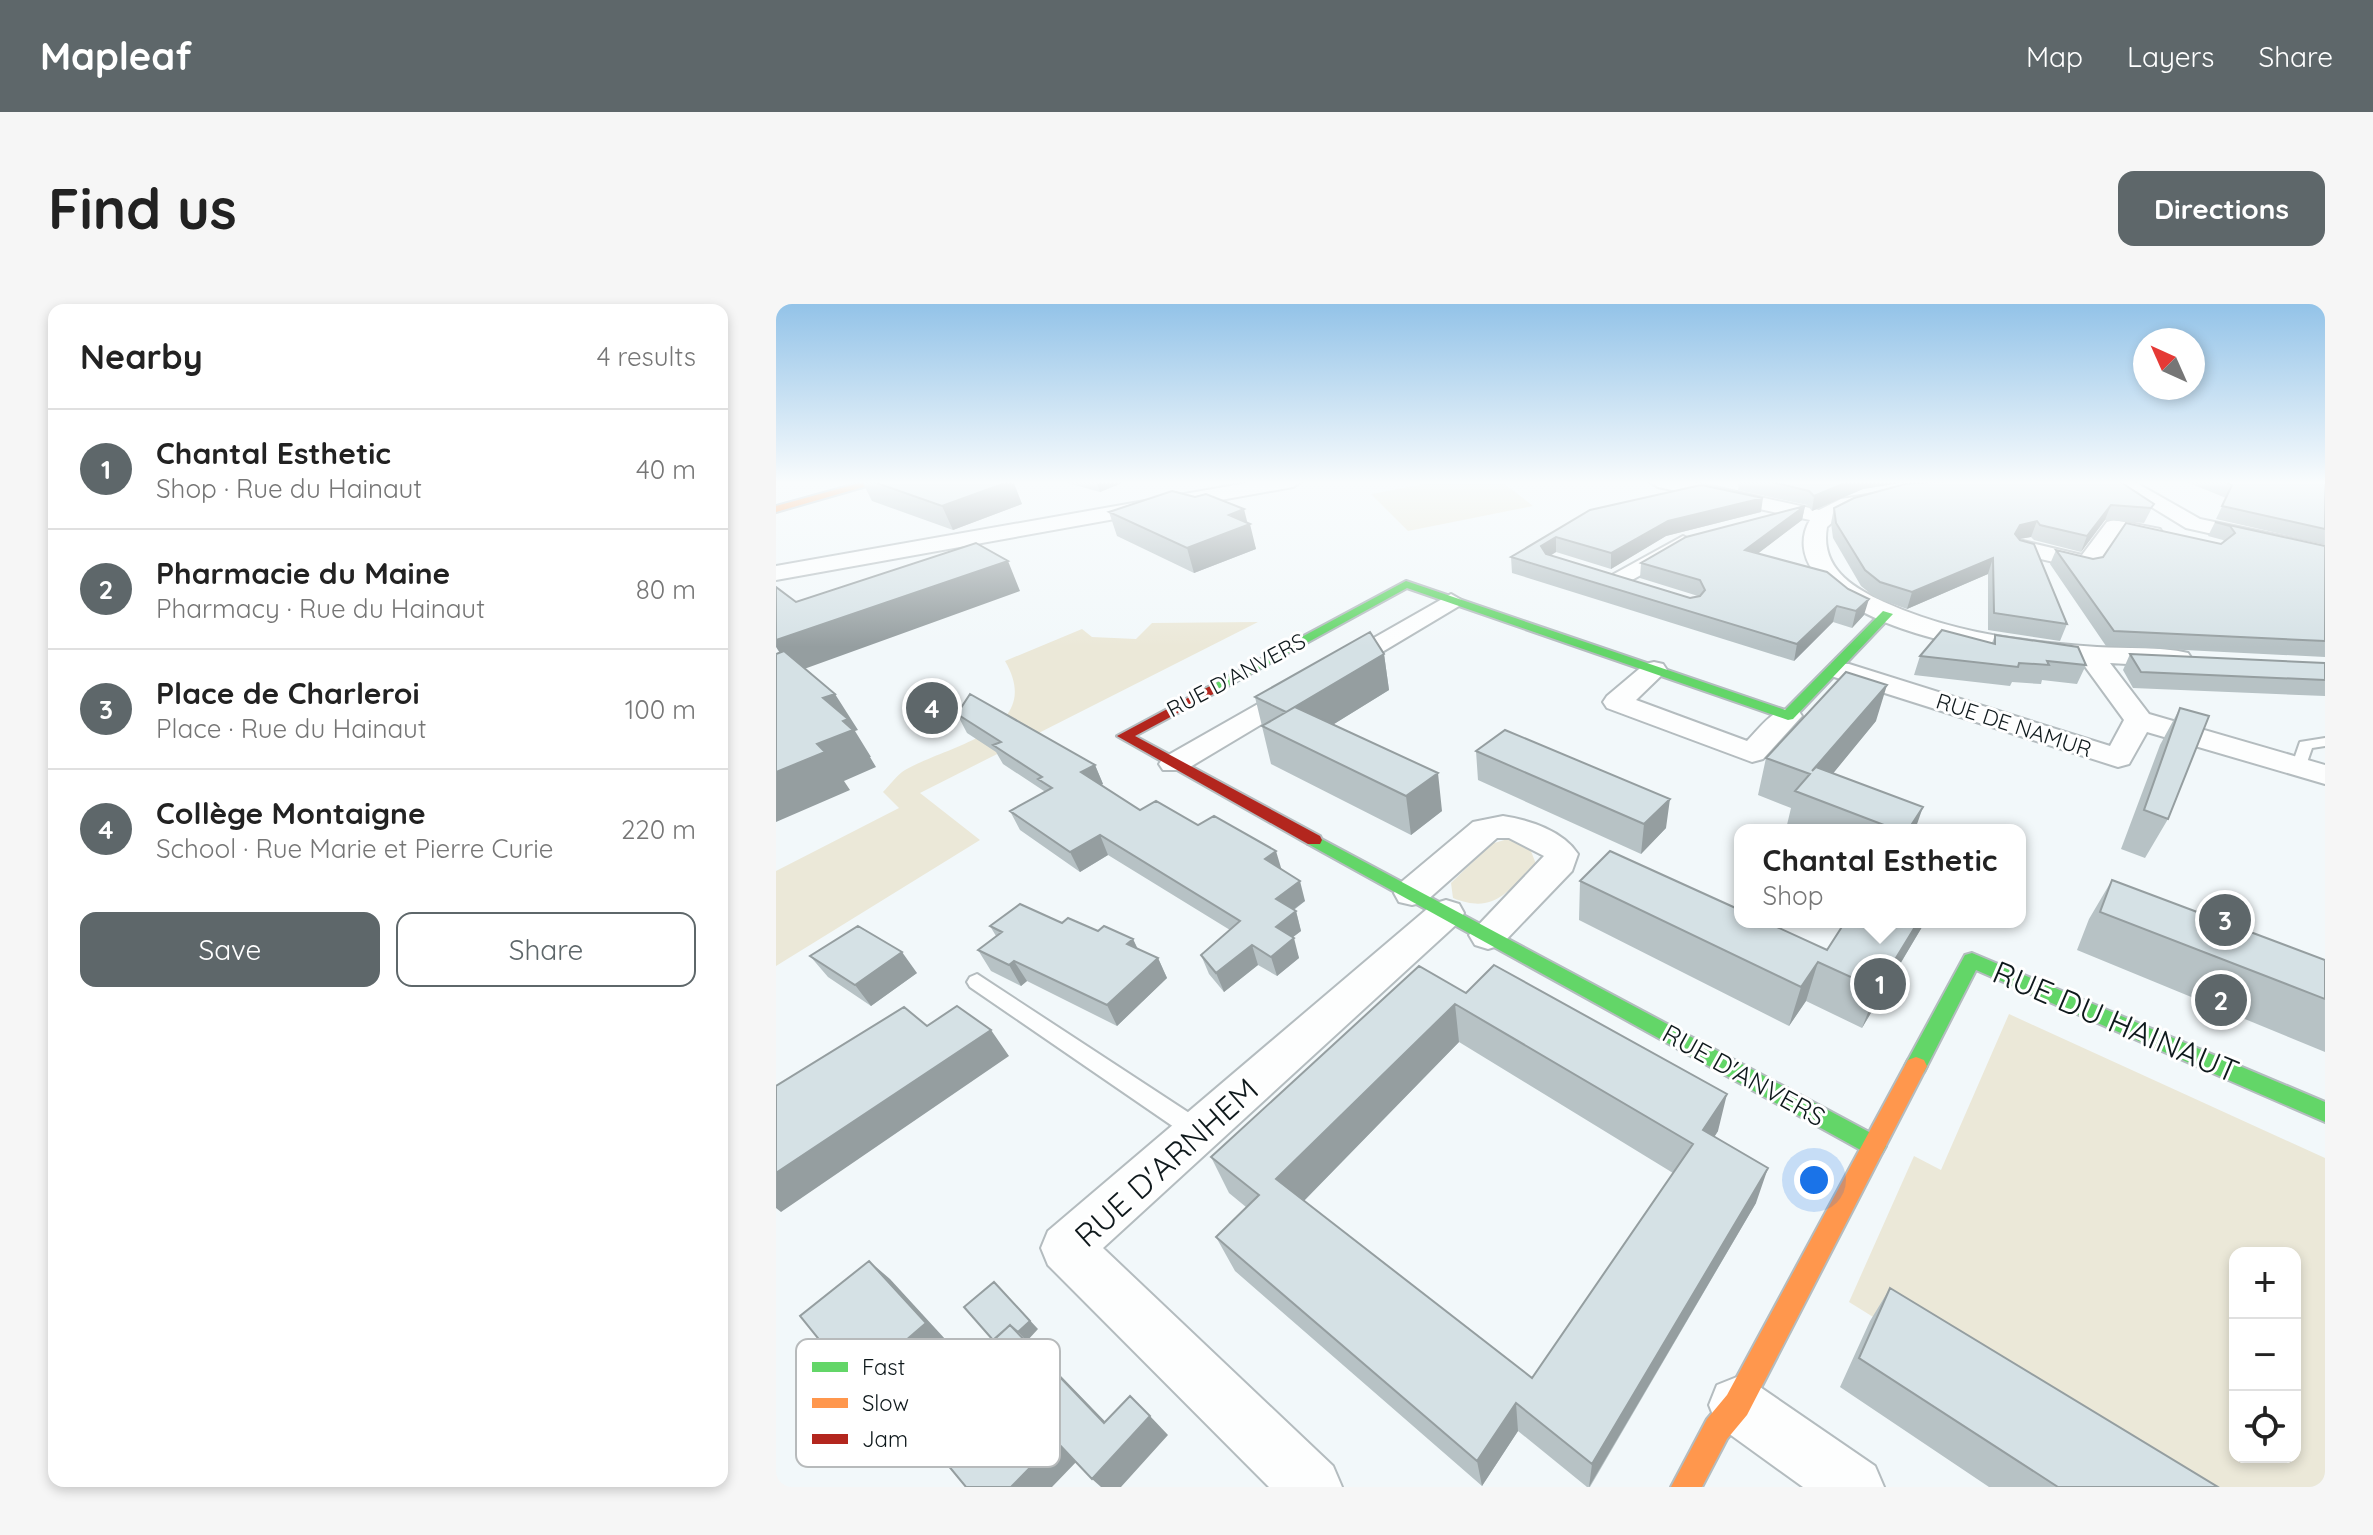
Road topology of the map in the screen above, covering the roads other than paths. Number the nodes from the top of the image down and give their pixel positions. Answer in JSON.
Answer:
{"nodes":[{"id":1,"x":983,"y":536,"type":"edge"},
{"id":2,"x":1703,"y":536,"type":"edge"},
{"id":3,"x":1814,"y":536,"type":"edge"},
{"id":4,"x":2107,"y":536,"type":"edge"},
{"id":5,"x":2163,"y":536,"type":"edge"},
{"id":6,"x":2251,"y":536,"type":"edge"},
{"id":7,"x":2167,"y":537,"type":"joint"},
{"id":8,"x":2023,"y":548,"type":"edge"},
{"id":9,"x":2325,"y":552,"type":"edge"},
{"id":10,"x":2325,"y":572,"type":"edge"},
{"id":11,"x":776,"y":573,"type":"edge"},
{"id":12,"x":1644,"y":590,"type":"edge"},
{"id":13,"x":1451,"y":601,"type":"junction"},
{"id":14,"x":1887,"y":614,"type":"junction"},
{"id":15,"x":2089,"y":654,"type":"junction"},
{"id":16,"x":2197,"y":660,"type":"edge"},
{"id":17,"x":1835,"y":669,"type":"junction"},
{"id":18,"x":1654,"y":670,"type":"junction"},
{"id":19,"x":1788,"y":716,"type":"junction"},
{"id":20,"x":2139,"y":720,"type":"junction"},
{"id":21,"x":2325,"y":742,"type":"edge"},
{"id":22,"x":1174,"y":764,"type":"junction"},
{"id":23,"x":2312,"y":772,"type":"edge"},
{"id":24,"x":1449,"y":914,"type":"junction"},
{"id":25,"x":977,"y":982,"type":"dead end"},
{"id":26,"x":2325,"y":1112,"type":"edge"},
{"id":27,"x":1198,"y":1131,"type":"junction"},
{"id":28,"x":1874,"y":1146,"type":"junction"},
{"id":29,"x":1737,"y":1405,"type":"junction"},
{"id":30,"x":1312,"y":1487,"type":"edge"},
{"id":31,"x":1686,"y":1487,"type":"edge"},
{"id":32,"x":1854,"y":1487,"type":"edge"}],
"edges":[{"from":1,"to":11,"type":"street"},
{"from":2,"to":12,"type":"street"},
{"from":3,"to":14,"type":"street"},
{"from":4,"to":8,"type":"street"},
{"from":5,"to":7,"type":"street"},
{"from":6,"to":9,"type":"street"},
{"from":7,"to":10,"type":"street"},
{"from":13,"to":18,"type":"street","name":"RUE D'ANVERS"},
{"from":13,"to":22,"type":"street"},
{"from":13,"to":22,"type":"street","name":"RUE D'ANVERS"},
{"from":14,"to":15,"type":"street"},
{"from":14,"to":17,"type":"street"},
{"from":15,"to":16,"type":"street"},
{"from":15,"to":20,"type":"street"},
{"from":17,"to":19,"type":"street"},
{"from":17,"to":20,"type":"street","name":"RUE DE NAMUR"},
{"from":18,"to":19,"type":"street","name":"RUE D'ANVERS"},
{"from":18,"to":19,"type":"street"},
{"from":20,"to":23,"type":"street"},
{"from":21,"to":23,"type":"lane"},
{"from":22,"to":24,"type":"street","name":"RUE D'ANVERS"},
{"from":24,"to":27,"type":"street","name":"RUE D'ARNHEM"},
{"from":24,"to":28,"type":"street","name":"RUE D'ANVERS"},
{"from":25,"to":27,"type":"lane"},
{"from":26,"to":28,"type":"street","name":"RUE DU HAINAUT"},
{"from":27,"to":30,"type":"street","name":"RUE D'ARNHEM"},
{"from":28,"to":29,"type":"street","name":"RUE DU HAINAUT"},
{"from":29,"to":31,"type":"street","name":"RUE DU HAINAUT"},
{"from":29,"to":32,"type":"street"}]}
